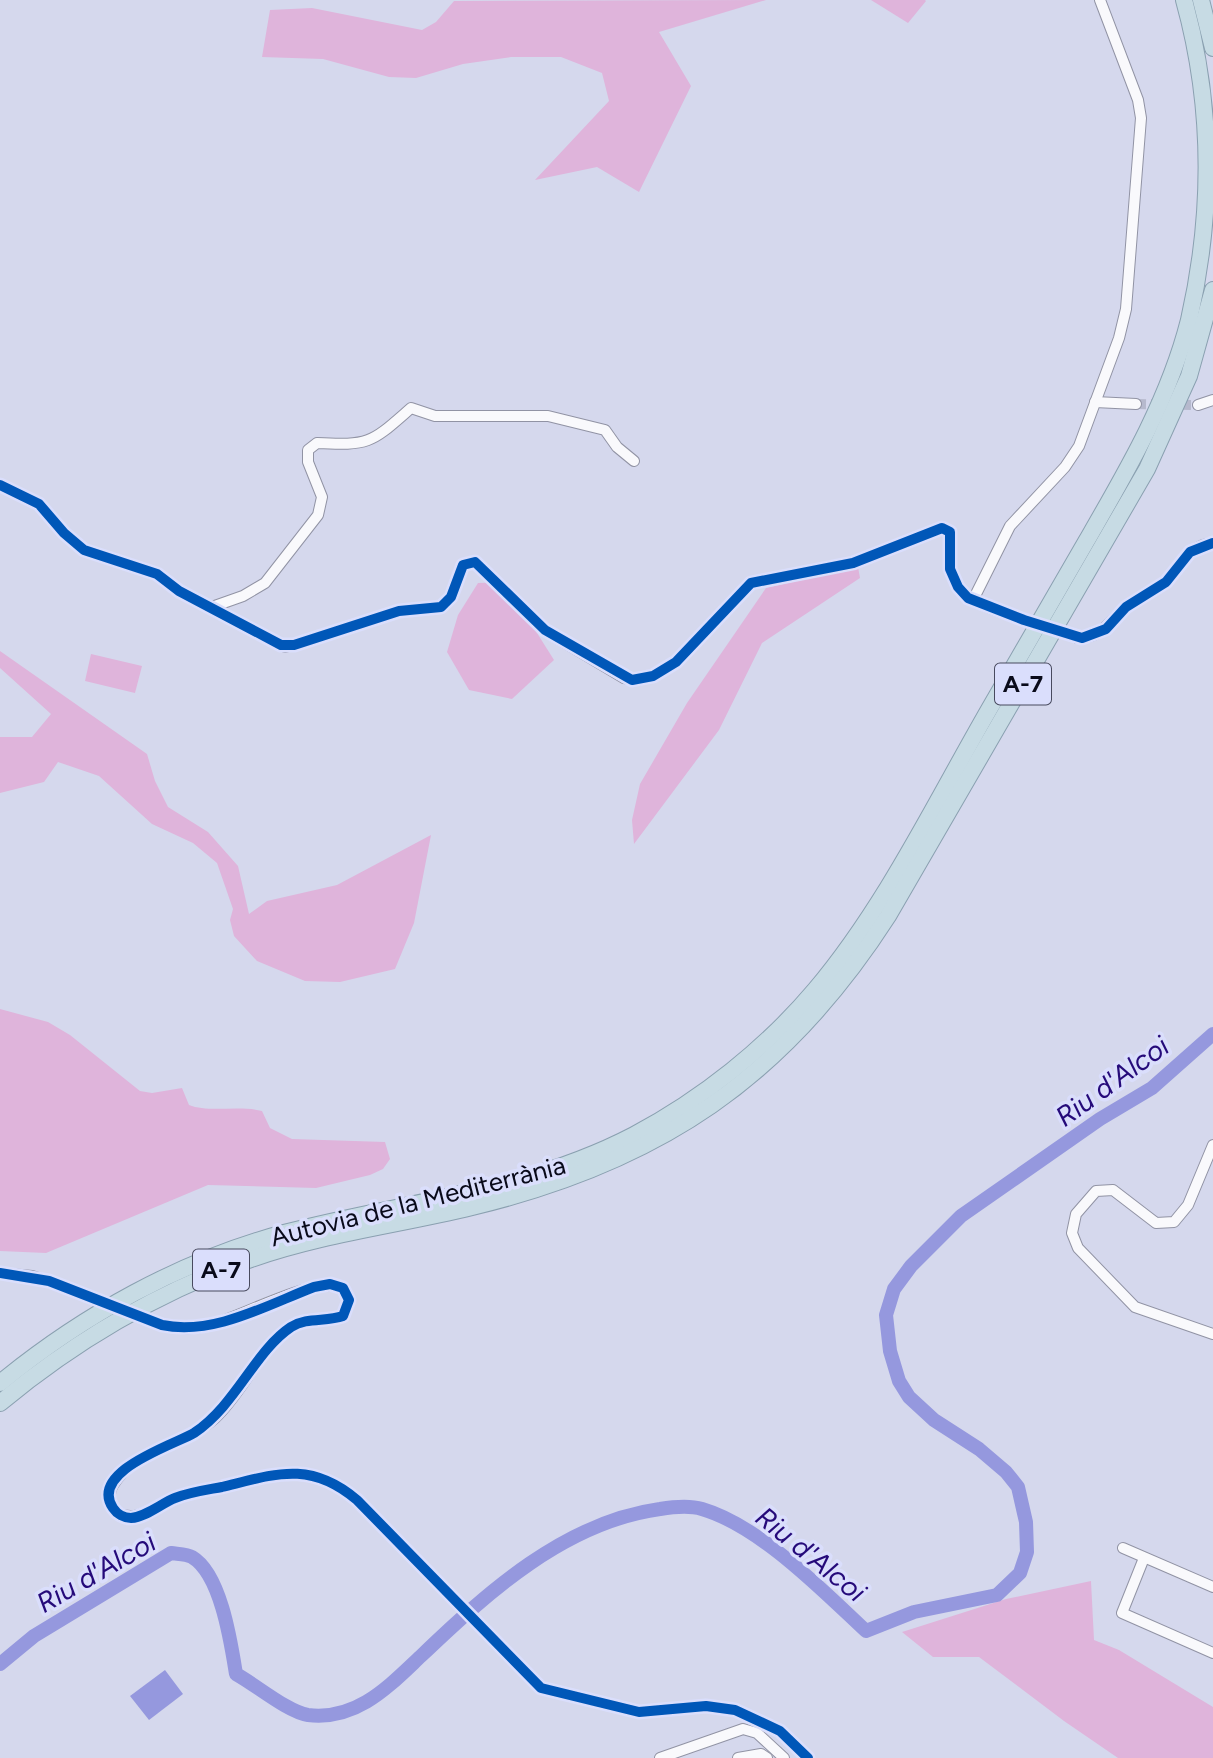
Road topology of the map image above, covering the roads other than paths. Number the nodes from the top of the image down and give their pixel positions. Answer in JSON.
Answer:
{"nodes":[{"id":1,"x":1100,"y":0,"type":"edge"},
{"id":2,"x":1184,"y":0,"type":"edge"},
{"id":3,"x":1201,"y":0,"type":"edge"},
{"id":4,"x":1213,"y":48,"type":"edge"},
{"id":5,"x":1213,"y":290,"type":"edge"},
{"id":6,"x":1213,"y":400,"type":"edge"},
{"id":7,"x":1095,"y":402,"type":"junction"},
{"id":8,"x":1136,"y":404,"type":"tunnel mouth"},
{"id":9,"x":1198,"y":405,"type":"tunnel mouth"},
{"id":10,"x":634,"y":461,"type":"dead end"},
{"id":11,"x":0,"y":485,"type":"edge"},
{"id":12,"x":1213,"y":543,"type":"edge"},
{"id":13,"x":972,"y":600,"type":"junction"},
{"id":14,"x":209,"y":608,"type":"junction"},
{"id":15,"x":1024,"y":620,"type":"dead end"},
{"id":16,"x":1077,"y":638,"type":"tunnel mouth"},
{"id":17,"x":685,"y":1113,"type":"junction"},
{"id":18,"x":1213,"y":1145,"type":"edge"},
{"id":19,"x":0,"y":1273,"type":"edge"},
{"id":20,"x":1213,"y":1334,"type":"edge"},
{"id":21,"x":0,"y":1383,"type":"edge"},
{"id":22,"x":0,"y":1402,"type":"edge"},
{"id":23,"x":1123,"y":1548,"type":"dead end"},
{"id":24,"x":1144,"y":1558,"type":"junction"},
{"id":25,"x":1213,"y":1587,"type":"edge"},
{"id":26,"x":1213,"y":1653,"type":"edge"},
{"id":27,"x":660,"y":1758,"type":"edge"},
{"id":28,"x":738,"y":1758,"type":"edge"},
{"id":29,"x":767,"y":1758,"type":"edge"},
{"id":30,"x":784,"y":1758,"type":"edge"},
{"id":31,"x":808,"y":1758,"type":"edge"}],
"edges":[{"from":1,"to":7,"type":"street"},
{"from":2,"to":17,"type":"highway","name":"Autovia de la Mediterrània","number":"A-7"},
{"from":3,"to":4,"type":"highway"},
{"from":5,"to":17,"type":"highway","name":"Autovia de la Mediterrània","number":"A-7"},
{"from":6,"to":9,"type":"street"},
{"from":7,"to":8,"type":"street"},
{"from":7,"to":13,"type":"street"},
{"from":10,"to":14,"type":"street"},
{"from":11,"to":14,"type":"street"},
{"from":12,"to":16,"type":"street"},
{"from":13,"to":14,"type":"street"},
{"from":13,"to":15,"type":"street"},
{"from":17,"to":21,"type":"highway","name":"Autovia de la Mediterrània","number":"A-7"},
{"from":17,"to":22,"type":"highway","name":"Autovia de la Mediterrània","number":"A-7"},
{"from":18,"to":20,"type":"street"},
{"from":19,"to":31,"type":"street","bridge":true},
{"from":23,"to":24,"type":"street"},
{"from":24,"to":25,"type":"street"},
{"from":24,"to":26,"type":"street"},
{"from":27,"to":30,"type":"street"},
{"from":28,"to":29,"type":"street"}]}
